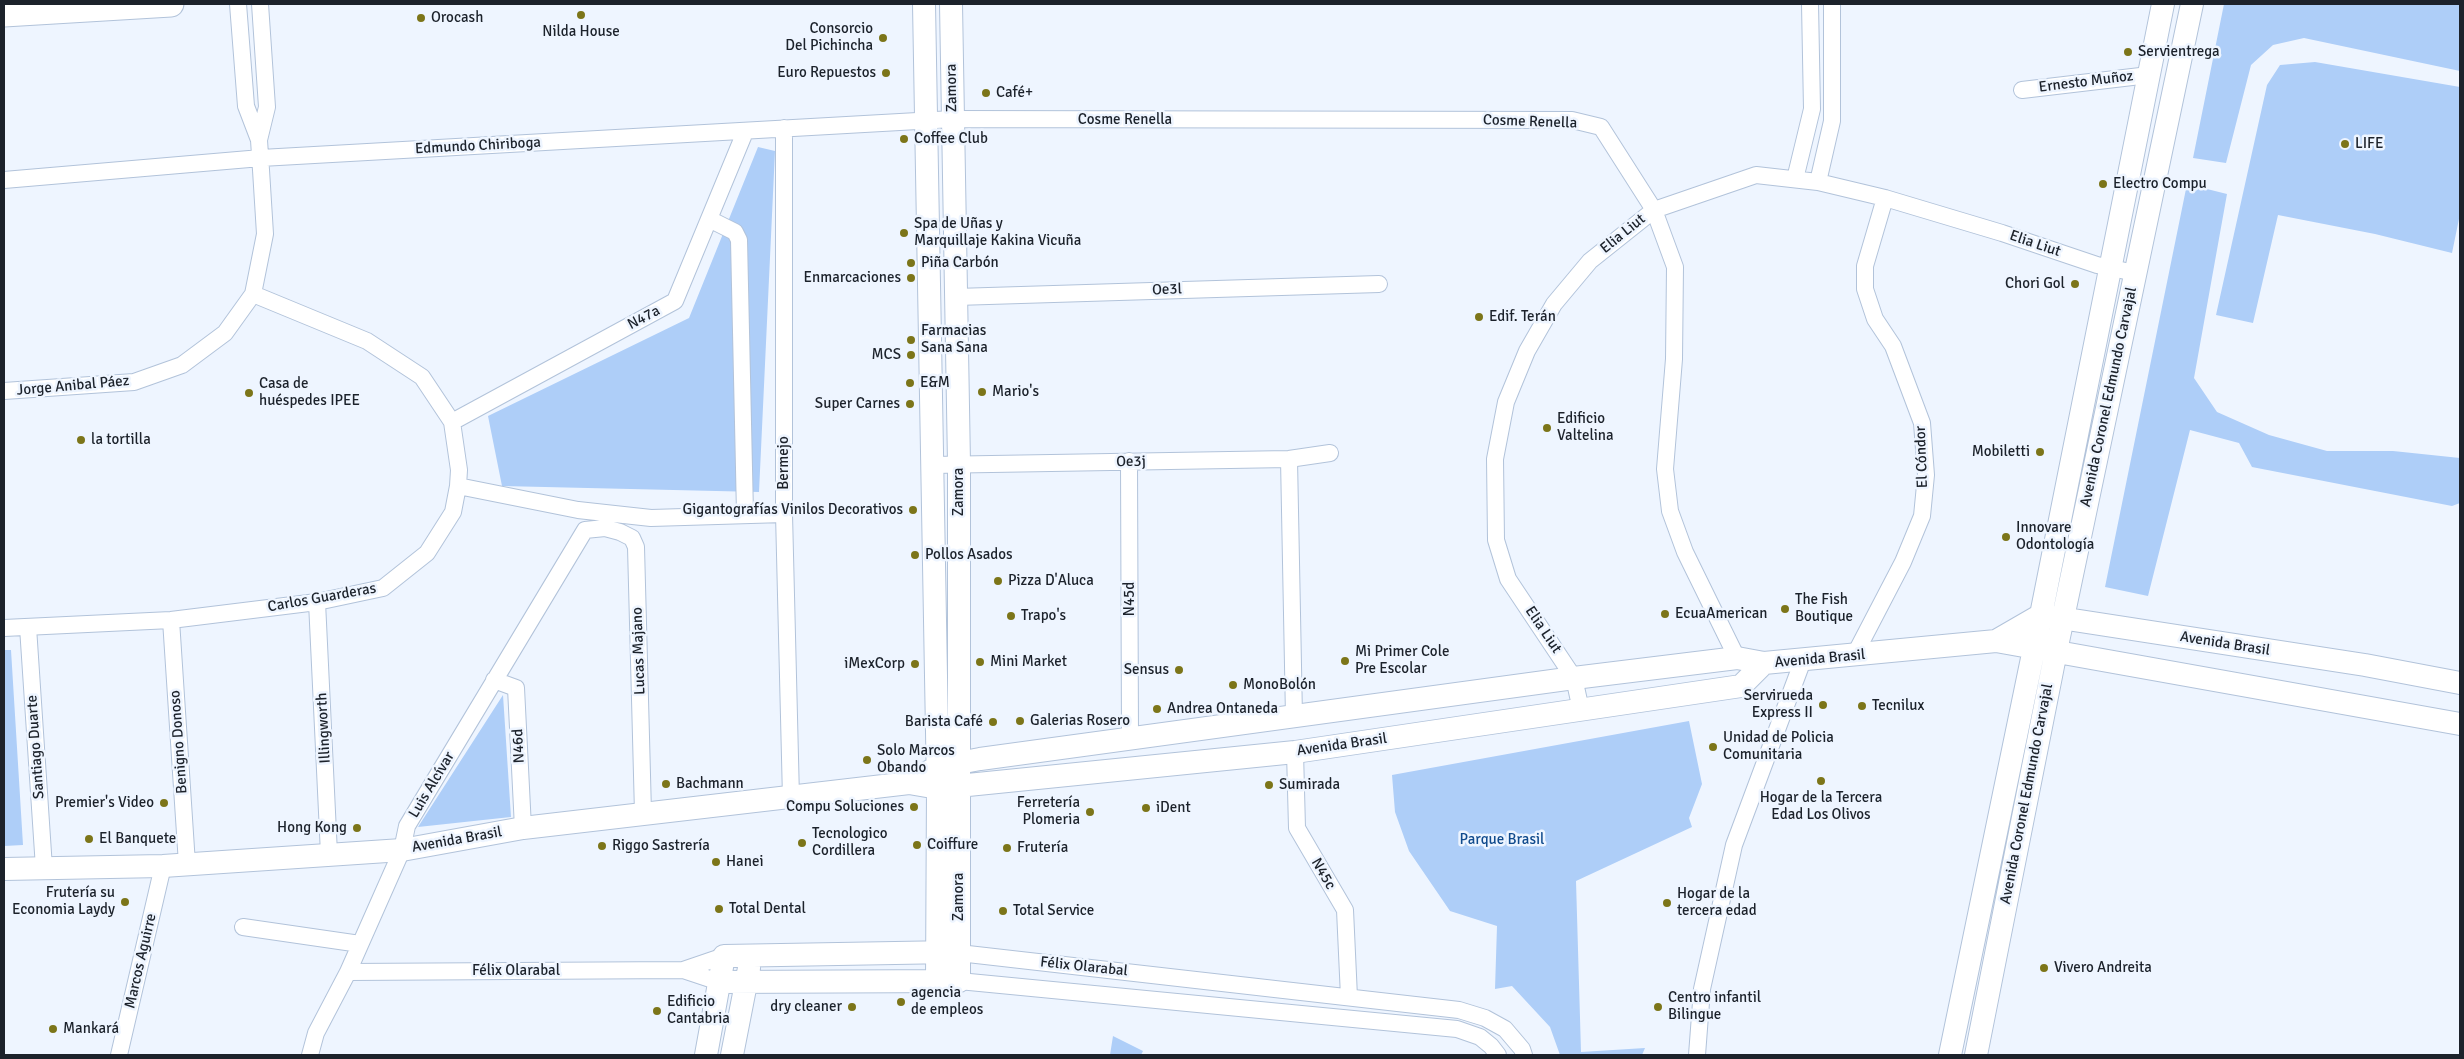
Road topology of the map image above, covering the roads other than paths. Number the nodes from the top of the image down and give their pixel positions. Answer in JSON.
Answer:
{"nodes":[{"id":1,"x":171,"y":4,"type":"edge"},
{"id":2,"x":238,"y":4,"type":"edge"},
{"id":3,"x":260,"y":4,"type":"edge"},
{"id":4,"x":924,"y":4,"type":"edge"},
{"id":5,"x":951,"y":4,"type":"edge"},
{"id":6,"x":1810,"y":4,"type":"edge"},
{"id":7,"x":1832,"y":4,"type":"edge"},
{"id":8,"x":2163,"y":4,"type":"edge"},
{"id":9,"x":2192,"y":4,"type":"edge"},
{"id":10,"x":4,"y":14,"type":"edge"},
{"id":11,"x":2149,"y":75,"type":"junction"},
{"id":12,"x":2022,"y":90,"type":"dead end"},
{"id":13,"x":953,"y":119,"type":"junction"},
{"id":14,"x":925,"y":120,"type":"junction"},
{"id":15,"x":784,"y":128,"type":"junction"},
{"id":16,"x":745,"y":132,"type":"junction"},
{"id":17,"x":259,"y":140,"type":"junction"},
{"id":18,"x":261,"y":158,"type":"junction"},
{"id":19,"x":1795,"y":179,"type":"junction"},
{"id":20,"x":4,"y":180,"type":"edge"},
{"id":21,"x":1818,"y":182,"type":"junction"},
{"id":22,"x":1885,"y":198,"type":"junction"},
{"id":23,"x":1654,"y":210,"type":"junction"},
{"id":24,"x":709,"y":219,"type":"junction"},
{"id":25,"x":2111,"y":268,"type":"junction"},
{"id":26,"x":2135,"y":273,"type":"junction"},
{"id":27,"x":1379,"y":284,"type":"dead end"},
{"id":28,"x":253,"y":294,"type":"junction"},
{"id":29,"x":956,"y":296,"type":"junction"},
{"id":30,"x":4,"y":391,"type":"edge"},
{"id":31,"x":452,"y":422,"type":"junction"},
{"id":32,"x":1330,"y":453,"type":"dead end"},
{"id":33,"x":1289,"y":460,"type":"junction"},
{"id":34,"x":1129,"y":462,"type":"junction"},
{"id":35,"x":959,"y":464,"type":"junction"},
{"id":36,"x":932,"y":465,"type":"junction"},
{"id":37,"x":458,"y":486,"type":"junction"},
{"id":38,"x":745,"y":514,"type":"junction"},
{"id":39,"x":784,"y":514,"type":"junction"},
{"id":40,"x":605,"y":520,"type":"junction"},
{"id":41,"x":585,"y":530,"type":"joint"},
{"id":42,"x":317,"y":602,"type":"junction"},
{"id":43,"x":2052,"y":617,"type":"junction"},
{"id":44,"x":171,"y":620,"type":"junction"},
{"id":45,"x":28,"y":627,"type":"junction"},
{"id":46,"x":4,"y":628,"type":"edge"},
{"id":47,"x":1996,"y":641,"type":"junction"},
{"id":48,"x":2034,"y":646,"type":"junction"},
{"id":49,"x":2056,"y":651,"type":"junction"},
{"id":50,"x":1854,"y":656,"type":"junction"},
{"id":51,"x":1737,"y":658,"type":"junction"},
{"id":52,"x":1803,"y":660,"type":"junction"},
{"id":53,"x":1764,"y":664,"type":"junction"},
{"id":54,"x":1574,"y":678,"type":"junction"},
{"id":55,"x":494,"y":680,"type":"junction"},
{"id":56,"x":2460,"y":683,"type":"edge"},
{"id":57,"x":1581,"y":710,"type":"junction"},
{"id":58,"x":1294,"y":717,"type":"junction"},
{"id":59,"x":2460,"y":724,"type":"edge"},
{"id":60,"x":1130,"y":737,"type":"junction"},
{"id":61,"x":1295,"y":752,"type":"junction"},
{"id":62,"x":959,"y":763,"type":"junction"},
{"id":63,"x":945,"y":780,"type":"junction"},
{"id":64,"x":791,"y":798,"type":"junction"},
{"id":65,"x":643,"y":813,"type":"junction"},
{"id":66,"x":523,"y":828,"type":"junction"},
{"id":67,"x":402,"y":850,"type":"junction"},
{"id":68,"x":329,"y":854,"type":"junction"},
{"id":69,"x":187,"y":864,"type":"junction"},
{"id":70,"x":163,"y":866,"type":"junction"},
{"id":71,"x":4,"y":868,"type":"edge"},
{"id":72,"x":44,"y":868,"type":"junction"},
{"id":73,"x":243,"y":927,"type":"dead end"},
{"id":74,"x":360,"y":944,"type":"junction"},
{"id":75,"x":948,"y":952,"type":"junction"},
{"id":76,"x":724,"y":956,"type":"junction"},
{"id":77,"x":752,"y":956,"type":"junction"},
{"id":78,"x":684,"y":970,"type":"junction"},
{"id":79,"x":348,"y":972,"type":"junction"},
{"id":80,"x":948,"y":981,"type":"junction"},
{"id":81,"x":719,"y":982,"type":"junction"},
{"id":82,"x":746,"y":982,"type":"junction"},
{"id":83,"x":1348,"y":997,"type":"junction"},
{"id":84,"x":1485,"y":1018,"type":"junction"},
{"id":85,"x":1480,"y":1038,"type":"junction"},
{"id":86,"x":120,"y":1055,"type":"edge"},
{"id":87,"x":310,"y":1055,"type":"edge"},
{"id":88,"x":706,"y":1055,"type":"edge"},
{"id":89,"x":732,"y":1055,"type":"edge"},
{"id":90,"x":1498,"y":1055,"type":"edge"},
{"id":91,"x":1524,"y":1055,"type":"edge"},
{"id":92,"x":1697,"y":1055,"type":"edge"},
{"id":93,"x":1950,"y":1055,"type":"edge"},
{"id":94,"x":1976,"y":1055,"type":"edge"}],
"edges":[{"from":1,"to":10,"type":"main road"},
{"from":2,"to":17,"type":"street","name":"Jorge Anibal Páez"},
{"from":3,"to":17,"type":"street","name":"Jorge Anibal Páez"},
{"from":4,"to":14,"type":"street","name":"Zamora"},
{"from":5,"to":13,"type":"street","name":"Zamora"},
{"from":6,"to":19,"type":"street"},
{"from":7,"to":21,"type":"street"},
{"from":8,"to":11,"type":"street","name":"Avenida Coronel Edmundo Carvajal"},
{"from":9,"to":26,"type":"street","name":"Avenida Coronel Edmundo Carvajal"},
{"from":11,"to":12,"type":"street","name":"Ernesto Muñoz"},
{"from":11,"to":25,"type":"street","name":"Avenida Coronel Edmundo Carvajal"},
{"from":13,"to":14,"type":"street","name":"Edmundo Chiriboga"},
{"from":13,"to":23,"type":"street","name":"Cosme Renella"},
{"from":13,"to":29,"type":"street","name":"Zamora"},
{"from":14,"to":15,"type":"street","name":"Edmundo Chiriboga"},
{"from":14,"to":36,"type":"street","name":"Zamora"},
{"from":15,"to":16,"type":"street","name":"Edmundo Chiriboga"},
{"from":15,"to":39,"type":"street","name":"Bermejo"},
{"from":16,"to":18,"type":"street","name":"Edmundo Chiriboga"},
{"from":16,"to":24,"type":"street","name":"N47a"},
{"from":17,"to":18,"type":"street","name":"Jorge Anibal Páez"},
{"from":18,"to":20,"type":"street","name":"Edmundo Chiriboga"},
{"from":18,"to":28,"type":"street","name":"Jorge Anibal Páez"},
{"from":19,"to":21,"type":"street","name":"Elia Liut"},
{"from":19,"to":23,"type":"street","name":"Elia Liut"},
{"from":21,"to":22,"type":"street","name":"Elia Liut"},
{"from":22,"to":25,"type":"street","name":"Elia Liut"},
{"from":22,"to":50,"type":"street","name":"El Cóndor"},
{"from":23,"to":51,"type":"street","name":"Cosme Renella"},
{"from":23,"to":54,"type":"street","name":"Elia Liut"},
{"from":24,"to":31,"type":"street","name":"N47a"},
{"from":24,"to":38,"type":"street"},
{"from":25,"to":26,"type":"street","name":"Elia Liut"},
{"from":25,"to":43,"type":"street","name":"Avenida Coronel Edmundo Carvajal"},
{"from":26,"to":43,"type":"street","name":"Avenida Coronel Edmundo Carvajal"},
{"from":27,"to":29,"type":"street","name":"Oe3l"},
{"from":28,"to":30,"type":"street","name":"Jorge Anibal Páez"},
{"from":28,"to":31,"type":"street","name":"Carlos Guarderas"},
{"from":29,"to":35,"type":"street","name":"Zamora"},
{"from":31,"to":37,"type":"street","name":"Carlos Guarderas"},
{"from":32,"to":33,"type":"street","name":"Oe3j"},
{"from":33,"to":34,"type":"street","name":"Oe3j"},
{"from":33,"to":58,"type":"street"},
{"from":34,"to":35,"type":"street","name":"Oe3j"},
{"from":34,"to":60,"type":"street","name":"N45d"},
{"from":35,"to":36,"type":"street","name":"Oe3j"},
{"from":35,"to":62,"type":"street","name":"Zamora"},
{"from":36,"to":63,"type":"street","name":"Zamora"},
{"from":37,"to":40,"type":"street"},
{"from":37,"to":42,"type":"street","name":"Carlos Guarderas"},
{"from":38,"to":39,"type":"street"},
{"from":38,"to":40,"type":"street"},
{"from":39,"to":64,"type":"street","name":"Bermejo"},
{"from":40,"to":41,"type":"street","name":"Lucas Majano"},
{"from":40,"to":65,"type":"street","name":"Lucas Majano"},
{"from":41,"to":55,"type":"street","name":"Luis Alcívar"},
{"from":42,"to":44,"type":"street","name":"Carlos Guarderas"},
{"from":42,"to":68,"type":"street","name":"Illingworth"},
{"from":43,"to":47,"type":"street","name":"Avenida Brasil"},
{"from":43,"to":48,"type":"street","name":"Avenida Coronel Edmundo Carvajal"},
{"from":43,"to":49,"type":"street","name":"Avenida Coronel Edmundo Carvajal"},
{"from":43,"to":56,"type":"street","name":"Avenida Brasil"},
{"from":44,"to":45,"type":"street","name":"Carlos Guarderas"},
{"from":44,"to":69,"type":"street","name":"Benigno Donoso"},
{"from":45,"to":46,"type":"street","name":"Carlos Guarderas"},
{"from":45,"to":72,"type":"street","name":"Santiago Duarte"},
{"from":47,"to":48,"type":"street","name":"Avenida Brasil"},
{"from":47,"to":50,"type":"street","name":"Avenida Brasil"},
{"from":48,"to":49,"type":"street","name":"Avenida Brasil"},
{"from":48,"to":93,"type":"street","name":"Avenida Coronel Edmundo Carvajal"},
{"from":49,"to":59,"type":"street","name":"Avenida Brasil"},
{"from":49,"to":94,"type":"street","name":"Avenida Coronel Edmundo Carvajal"},
{"from":50,"to":52,"type":"street","name":"Avenida Brasil"},
{"from":51,"to":53,"type":"street","name":"Avenida Brasil"},
{"from":51,"to":54,"type":"street","name":"Avenida Brasil"},
{"from":52,"to":53,"type":"street","name":"Avenida Brasil"},
{"from":52,"to":92,"type":"street"},
{"from":53,"to":57,"type":"street","name":"Avenida Brasil"},
{"from":54,"to":57,"type":"street","name":"Elia Liut"},
{"from":54,"to":58,"type":"street","name":"Avenida Brasil"},
{"from":55,"to":66,"type":"street","name":"N46d"},
{"from":55,"to":67,"type":"street","name":"Luis Alcívar"},
{"from":57,"to":61,"type":"street","name":"Avenida Brasil"},
{"from":58,"to":60,"type":"street","name":"Avenida Brasil"},
{"from":60,"to":62,"type":"street","name":"Avenida Brasil"},
{"from":61,"to":63,"type":"street","name":"Avenida Brasil"},
{"from":61,"to":83,"type":"street","name":"N45c"},
{"from":62,"to":63,"type":"street","name":"Avenida Brasil"},
{"from":63,"to":64,"type":"street","name":"Avenida Brasil"},
{"from":63,"to":75,"type":"street","name":"Zamora"},
{"from":64,"to":65,"type":"street","name":"Avenida Brasil"},
{"from":65,"to":66,"type":"street","name":"Avenida Brasil"},
{"from":66,"to":67,"type":"street","name":"Avenida Brasil"},
{"from":67,"to":68,"type":"street","name":"Avenida Brasil"},
{"from":67,"to":74,"type":"street","name":"Luis Alcívar"},
{"from":68,"to":69,"type":"street","name":"Avenida Brasil"},
{"from":69,"to":70,"type":"street","name":"Avenida Brasil"},
{"from":70,"to":72,"type":"street","name":"Avenida Brasil"},
{"from":70,"to":86,"type":"street","name":"Marcos Aguirre"},
{"from":71,"to":72,"type":"street","name":"Avenida Brasil"},
{"from":73,"to":74,"type":"street"},
{"from":74,"to":79,"type":"street","name":"Luis Alcívar"},
{"from":75,"to":77,"type":"street","name":"Félix Olarabal"},
{"from":75,"to":80,"type":"street","name":"Zamora"},
{"from":75,"to":83,"type":"street","name":"Félix Olarabal"},
{"from":76,"to":77,"type":"street","name":"Félix Olarabal"},
{"from":76,"to":78,"type":"street","name":"Félix Olarabal"},
{"from":76,"to":81,"type":"street"},
{"from":77,"to":82,"type":"street"},
{"from":78,"to":79,"type":"street","name":"Félix Olarabal"},
{"from":78,"to":81,"type":"street","name":"Félix Olarabal"},
{"from":79,"to":87,"type":"street","name":"Luis Alcívar"},
{"from":80,"to":82,"type":"street","name":"Félix Olarabal"},
{"from":80,"to":85,"type":"street","name":"Félix Olarabal"},
{"from":81,"to":82,"type":"street","name":"Félix Olarabal"},
{"from":81,"to":88,"type":"street"},
{"from":82,"to":89,"type":"street"},
{"from":83,"to":84,"type":"street","name":"Félix Olarabal"},
{"from":84,"to":85,"type":"street"},
{"from":84,"to":91,"type":"street","name":"Félix Olarabal"},
{"from":85,"to":90,"type":"street"}]}
